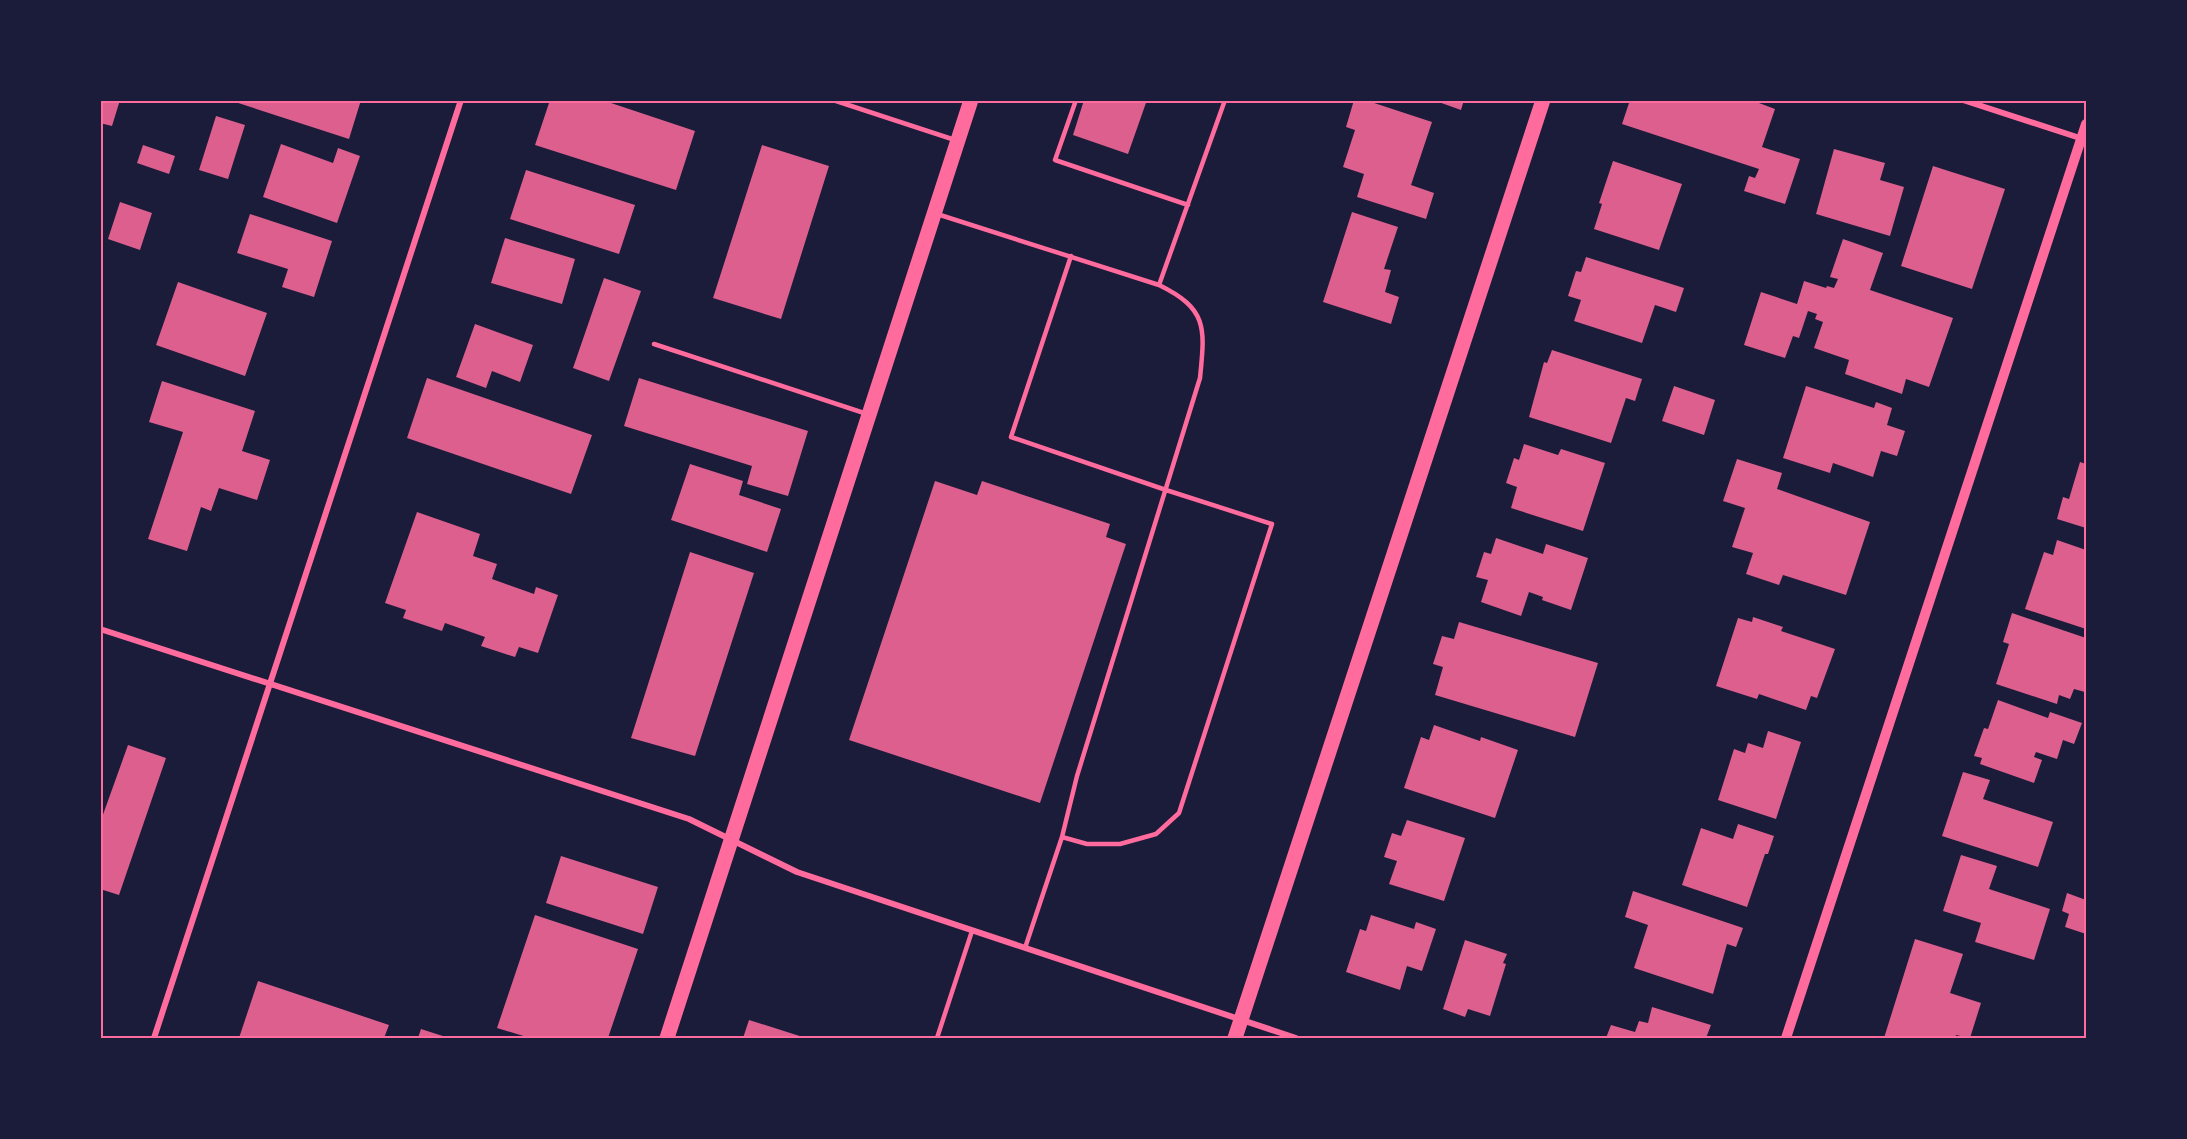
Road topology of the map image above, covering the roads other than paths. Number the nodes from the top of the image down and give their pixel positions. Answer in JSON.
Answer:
{"nodes":[{"id":1,"x":461,"y":100,"type":"edge"},
{"id":2,"x":833,"y":100,"type":"edge"},
{"id":3,"x":971,"y":100,"type":"edge"},
{"id":4,"x":1076,"y":100,"type":"edge"},
{"id":5,"x":1225,"y":100,"type":"edge"},
{"id":6,"x":1543,"y":100,"type":"edge"},
{"id":7,"x":1962,"y":100,"type":"edge"},
{"id":8,"x":2086,"y":124,"type":"edge"},
{"id":9,"x":2084,"y":140,"type":"edge"},
{"id":10,"x":958,"y":141,"type":"junction"},
{"id":11,"x":1188,"y":205,"type":"junction"},
{"id":12,"x":936,"y":214,"type":"junction"},
{"id":13,"x":1071,"y":256,"type":"junction"},
{"id":14,"x":1159,"y":285,"type":"junction"},
{"id":15,"x":654,"y":344,"type":"dead end"},
{"id":16,"x":870,"y":414,"type":"junction"},
{"id":17,"x":1166,"y":490,"type":"junction"},
{"id":18,"x":100,"y":629,"type":"edge"},
{"id":19,"x":270,"y":685,"type":"junction"},
{"id":20,"x":1062,"y":837,"type":"junction"},
{"id":21,"x":731,"y":840,"type":"junction"},
{"id":22,"x":972,"y":930,"type":"junction"},
{"id":23,"x":1025,"y":948,"type":"junction"},
{"id":24,"x":1241,"y":1020,"type":"junction"},
{"id":25,"x":154,"y":1038,"type":"edge"},
{"id":26,"x":667,"y":1038,"type":"edge"},
{"id":27,"x":937,"y":1038,"type":"edge"},
{"id":28,"x":1235,"y":1038,"type":"edge"},
{"id":29,"x":1296,"y":1038,"type":"edge"},
{"id":30,"x":1786,"y":1038,"type":"edge"}],
"edges":[{"from":1,"to":19,"type":"street"},
{"from":2,"to":10,"type":"lane"},
{"from":3,"to":10,"type":"main road"},
{"from":4,"to":11,"type":"lane"},
{"from":5,"to":11,"type":"lane"},
{"from":6,"to":24,"type":"main road"},
{"from":7,"to":9,"type":"street"},
{"from":8,"to":9,"type":"street"},
{"from":9,"to":30,"type":"street"},
{"from":10,"to":12,"type":"main road"},
{"from":11,"to":14,"type":"lane"},
{"from":12,"to":13,"type":"lane"},
{"from":12,"to":16,"type":"main road"},
{"from":13,"to":14,"type":"lane"},
{"from":13,"to":17,"type":"lane"},
{"from":14,"to":17,"type":"lane"},
{"from":15,"to":16,"type":"lane"},
{"from":16,"to":21,"type":"main road"},
{"from":17,"to":20,"type":"lane"},
{"from":17,"to":20,"type":"lane"},
{"from":18,"to":19,"type":"street"},
{"from":19,"to":21,"type":"street"},
{"from":19,"to":25,"type":"street"},
{"from":20,"to":23,"type":"lane"},
{"from":21,"to":22,"type":"street"},
{"from":21,"to":26,"type":"main road"},
{"from":22,"to":23,"type":"street"},
{"from":22,"to":27,"type":"lane"},
{"from":23,"to":24,"type":"street"},
{"from":24,"to":28,"type":"main road"},
{"from":24,"to":29,"type":"street"}]}
